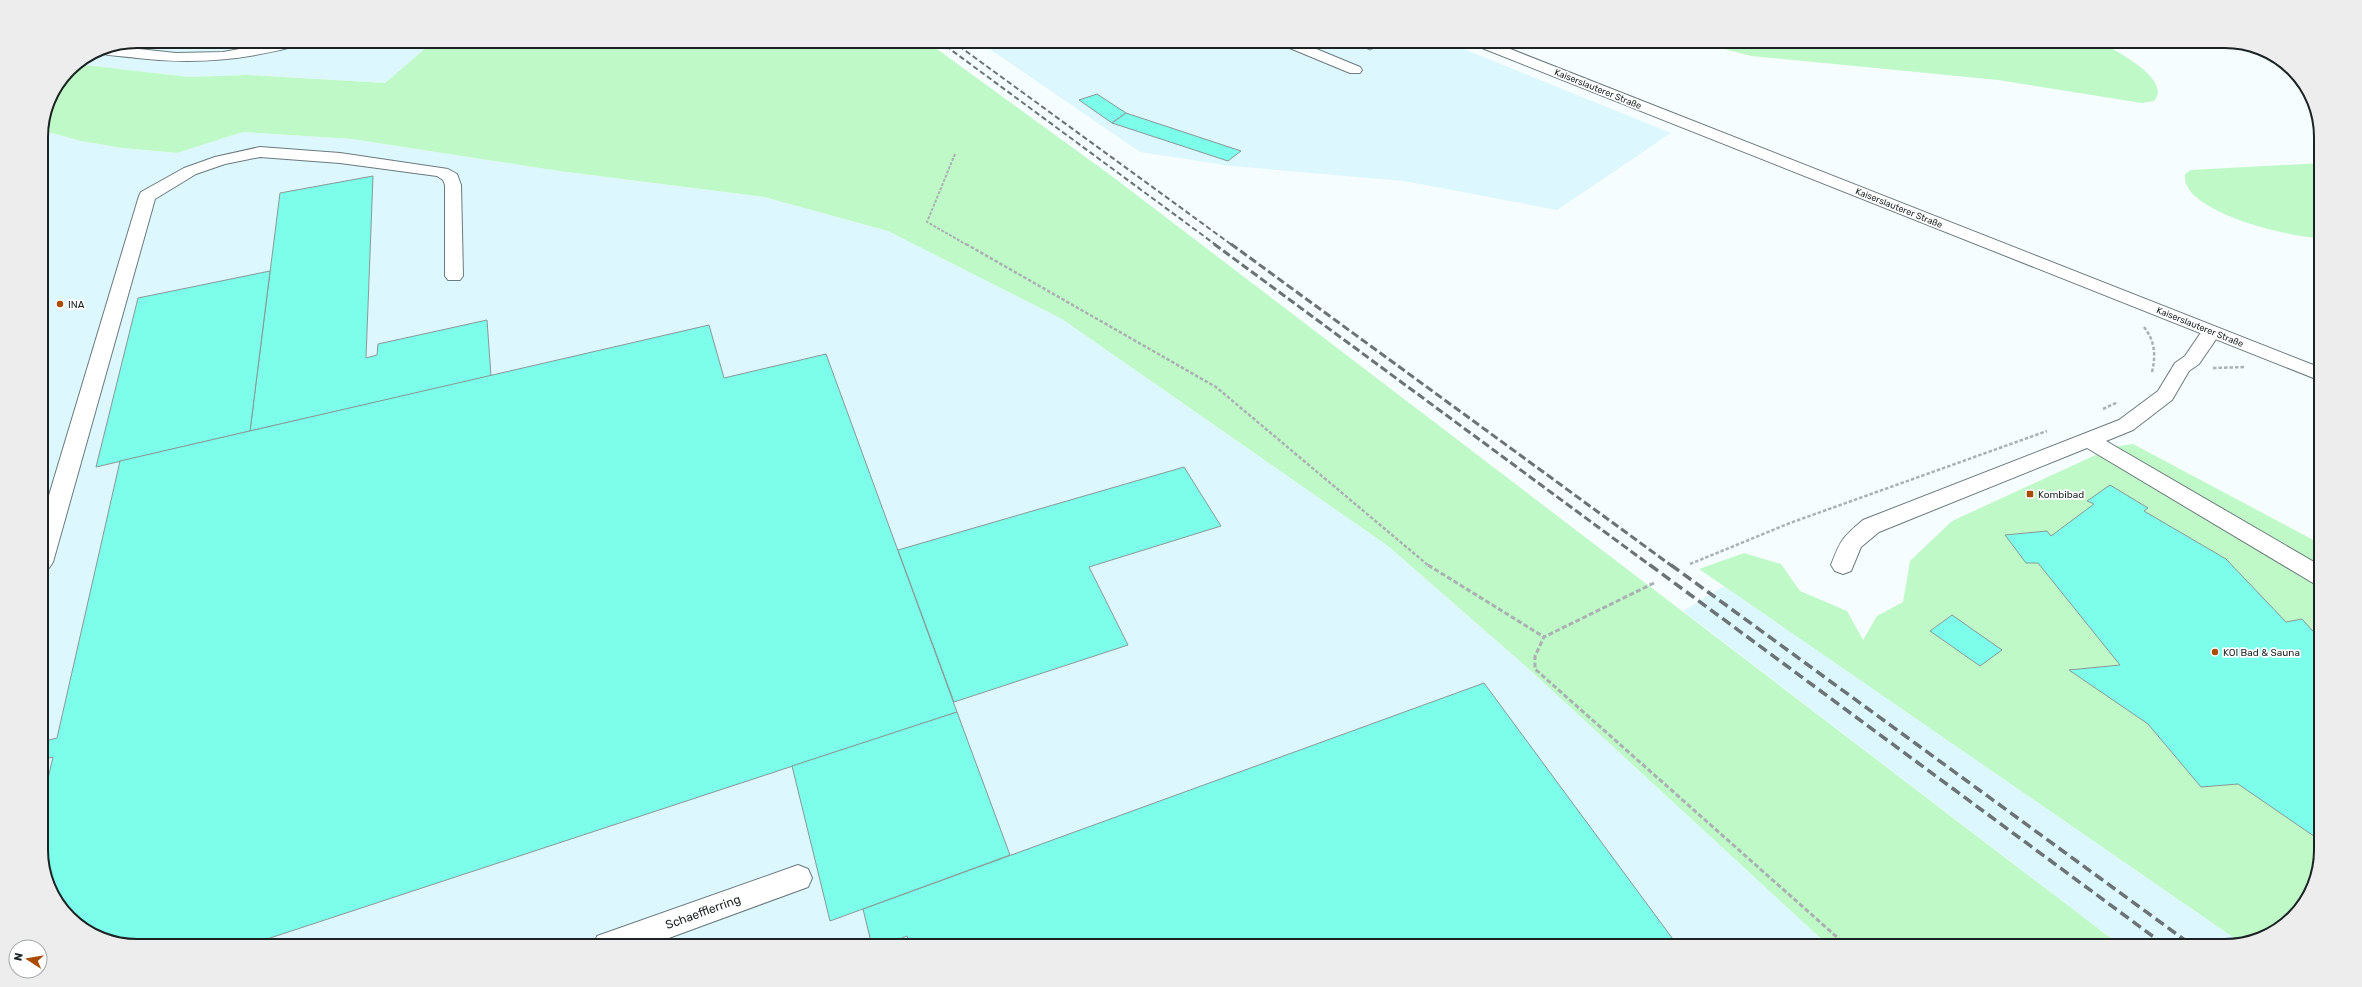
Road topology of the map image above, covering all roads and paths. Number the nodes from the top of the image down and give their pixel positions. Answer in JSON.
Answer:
{"nodes":[{"id":1,"x":272,"y":48,"type":"edge"},
{"id":2,"x":1302,"y":48,"type":"edge"},
{"id":3,"x":1495,"y":48,"type":"edge"},
{"id":4,"x":114,"y":51,"type":"edge"},
{"id":5,"x":1354,"y":70,"type":"dead end"},
{"id":6,"x":955,"y":154,"type":"dead end"},
{"id":7,"x":454,"y":276,"type":"dead end"},
{"id":8,"x":2211,"y":332,"type":"junction"},
{"id":9,"x":2155,"y":357,"type":"dead end"},
{"id":10,"x":2182,"y":367,"type":"junction"},
{"id":11,"x":2249,"y":367,"type":"dead end"},
{"id":12,"x":2314,"y":372,"type":"edge"},
{"id":13,"x":2148,"y":378,"type":"dead end"},
{"id":14,"x":2123,"y":399,"type":"dead end"},
{"id":15,"x":2099,"y":412,"type":"dead end"},
{"id":16,"x":2049,"y":431,"type":"dead end"},
{"id":17,"x":2089,"y":440,"type":"junction"},
{"id":18,"x":48,"y":538,"type":"edge"},
{"id":19,"x":1690,"y":564,"type":"dead end"},
{"id":20,"x":1843,"y":565,"type":"dead end"},
{"id":21,"x":2314,"y":573,"type":"edge"},
{"id":22,"x":1654,"y":583,"type":"dead end"},
{"id":23,"x":1544,"y":637,"type":"junction"},
{"id":24,"x":798,"y":878,"type":"dead end"},
{"id":25,"x":628,"y":939,"type":"edge"},
{"id":26,"x":1839,"y":939,"type":"edge"}],
"edges":[{"from":1,"to":4,"type":"main road"},
{"from":2,"to":5,"type":"main road"},
{"from":3,"to":8,"type":"main road","name":"Kaiserslauterer Straße"},
{"from":6,"to":23,"type":"path"},
{"from":7,"to":18,"type":"main road"},
{"from":8,"to":10,"type":"main road"},
{"from":8,"to":12,"type":"main road","name":"Kaiserslauterer Straße"},
{"from":9,"to":13,"type":"path"},
{"from":10,"to":11,"type":"path"},
{"from":10,"to":17,"type":"main road"},
{"from":14,"to":15,"type":"path"},
{"from":16,"to":19,"type":"path"},
{"from":17,"to":20,"type":"main road"},
{"from":17,"to":21,"type":"main road"},
{"from":22,"to":23,"type":"path"},
{"from":23,"to":26,"type":"path"},
{"from":24,"to":25,"type":"main road","name":"Schaefflerring"}]}
